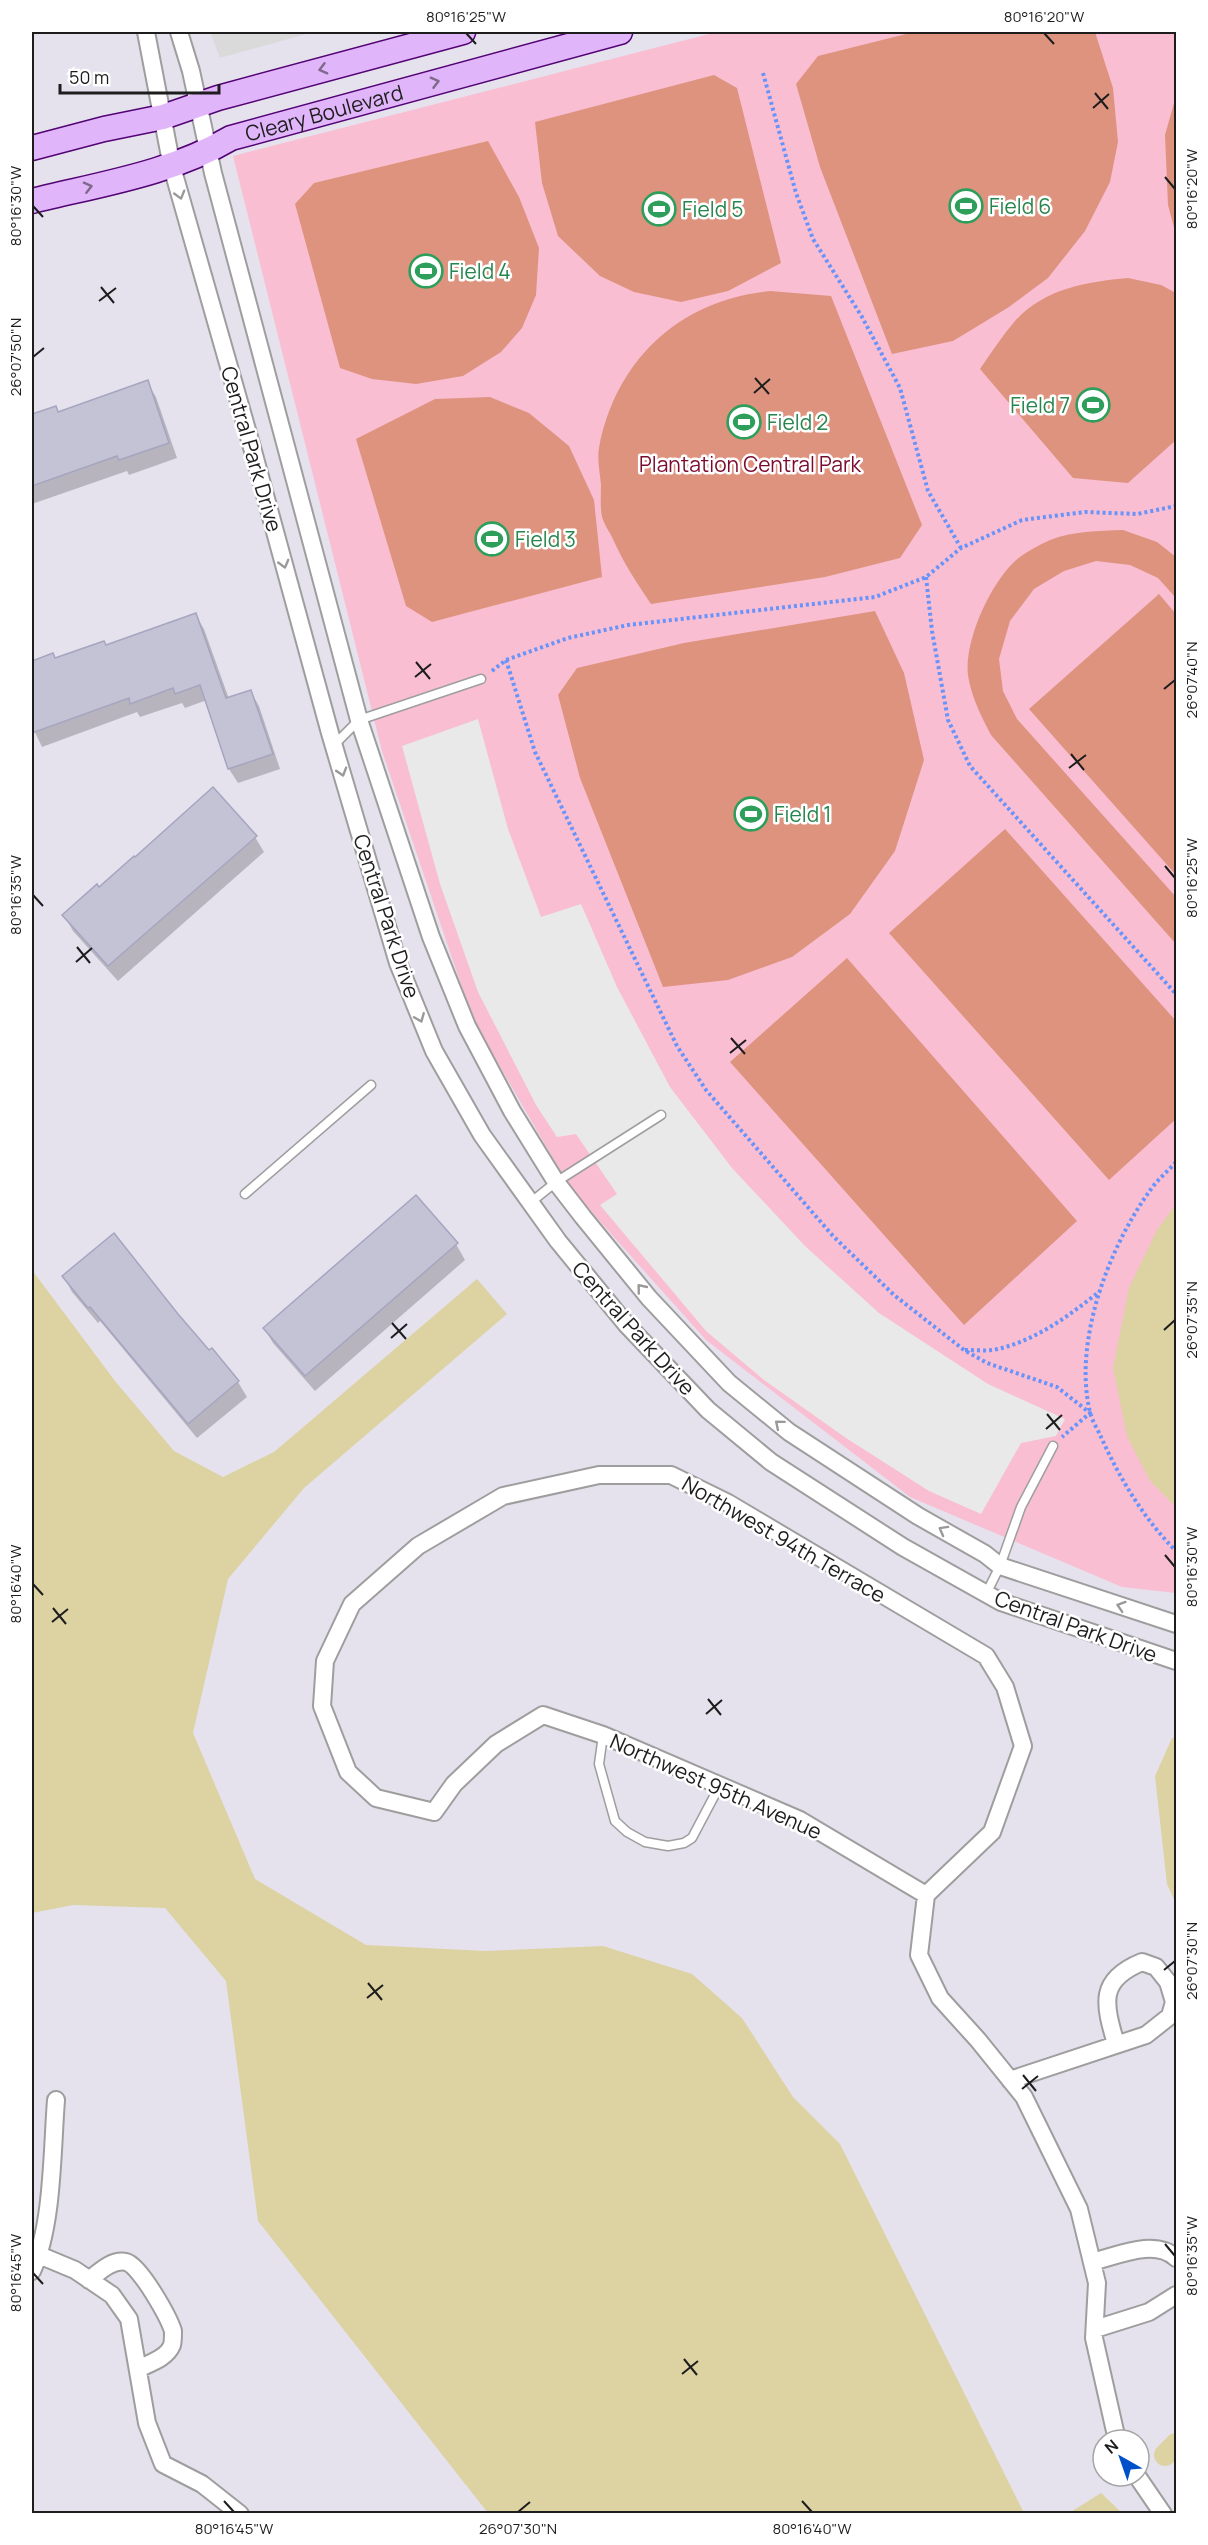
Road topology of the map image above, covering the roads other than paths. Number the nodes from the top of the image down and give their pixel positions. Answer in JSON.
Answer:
{"nodes":[{"id":1,"x":146,"y":32,"type":"edge"},
{"id":2,"x":179,"y":32,"type":"edge"},
{"id":3,"x":463,"y":32,"type":"edge"},
{"id":4,"x":620,"y":32,"type":"edge"},
{"id":5,"x":199,"y":106,"type":"junction"},
{"id":6,"x":163,"y":117,"type":"junction"},
{"id":7,"x":32,"y":148,"type":"edge"},
{"id":8,"x":207,"y":152,"type":"junction"},
{"id":9,"x":172,"y":167,"type":"junction"},
{"id":10,"x":32,"y":201,"type":"edge"},
{"id":11,"x":482,"y":679,"type":"road end"},
{"id":12,"x":359,"y":720,"type":"junction"},
{"id":13,"x":333,"y":746,"type":"junction"},
{"id":14,"x":371,"y":1085,"type":"dead end"},
{"id":15,"x":661,"y":1115,"type":"dead end"},
{"id":16,"x":556,"y":1182,"type":"junction"},
{"id":17,"x":245,"y":1194,"type":"dead end"},
{"id":18,"x":530,"y":1203,"type":"junction"},
{"id":19,"x":1053,"y":1446,"type":"road end"},
{"id":20,"x":1000,"y":1566,"type":"junction"},
{"id":21,"x":986,"y":1594,"type":"junction"},
{"id":22,"x":1176,"y":1624,"type":"edge"},
{"id":23,"x":1176,"y":1661,"type":"edge"},
{"id":24,"x":543,"y":1716,"type":"joint"},
{"id":25,"x":603,"y":1735,"type":"junction"},
{"id":26,"x":720,"y":1785,"type":"junction"},
{"id":27,"x":926,"y":1895,"type":"junction"},
{"id":28,"x":1116,"y":2044,"type":"junction"},
{"id":29,"x":1010,"y":2080,"type":"junction"},
{"id":30,"x":56,"y":2100,"type":"dead end"},
{"id":31,"x":39,"y":2255,"type":"junction"},
{"id":32,"x":1176,"y":2258,"type":"edge"},
{"id":33,"x":1092,"y":2262,"type":"junction"},
{"id":34,"x":32,"y":2271,"type":"edge"},
{"id":35,"x":89,"y":2280,"type":"junction"},
{"id":36,"x":1176,"y":2295,"type":"edge"},
{"id":37,"x":1095,"y":2329,"type":"junction"},
{"id":38,"x":138,"y":2369,"type":"junction"},
{"id":39,"x":1114,"y":2428,"type":"edge"},
{"id":40,"x":1145,"y":2488,"type":"edge"},
{"id":41,"x":240,"y":2514,"type":"edge"},
{"id":42,"x":1163,"y":2514,"type":"edge"}],
"edges":[{"from":1,"to":6,"type":"street","name":"Central Park Drive"},
{"from":2,"to":5,"type":"street","name":"Central Park Drive"},
{"from":3,"to":5,"type":"street","name":"Cleary Boulevard","one_way":true},
{"from":8,"to":4,"type":"street","name":"Cleary Boulevard","one_way":true},
{"from":5,"to":6,"type":"street","name":"Cleary Boulevard"},
{"from":5,"to":8,"type":"street","name":"Central Park Drive"},
{"from":6,"to":7,"type":"street","name":"Cleary Boulevard"},
{"from":6,"to":9,"type":"street","name":"Central Park Drive"},
{"from":8,"to":9,"type":"street","name":"Cleary Boulevard"},
{"from":8,"to":12,"type":"street","name":"Central Park Drive"},
{"from":10,"to":9,"type":"street","name":"Cleary Boulevard","one_way":true},
{"from":9,"to":13,"type":"street","name":"Central Park Drive","one_way":true},
{"from":11,"to":12,"type":"lane"},
{"from":12,"to":13,"type":"lane"},
{"from":12,"to":16,"type":"street","name":"Central Park Drive"},
{"from":13,"to":18,"type":"street","name":"Central Park Drive","one_way":true},
{"from":14,"to":17,"type":"lane"},
{"from":15,"to":16,"type":"lane"},
{"from":16,"to":18,"type":"lane"},
{"from":20,"to":16,"type":"street","name":"Central Park Drive","one_way":true},
{"from":18,"to":21,"type":"street","name":"Central Park Drive"},
{"from":19,"to":20,"type":"lane"},
{"from":20,"to":21,"type":"lane"},
{"from":22,"to":20,"type":"street","name":"Central Park Drive","one_way":true},
{"from":21,"to":23,"type":"street","name":"Central Park Drive"},
{"from":24,"to":25,"type":"street","name":"Northwest 95th Avenue"},
{"from":24,"to":27,"type":"street","name":"Northwest 94th Terrace"},
{"from":25,"to":26,"type":"street","name":"Northwest 95th Avenue"},
{"from":25,"to":26,"type":"lane"},
{"from":26,"to":27,"type":"street","name":"Northwest 95th Avenue"},
{"from":27,"to":29,"type":"street"},
{"from":28,"to":28,"type":"street"},
{"from":28,"to":29,"type":"street"},
{"from":29,"to":33,"type":"street"},
{"from":30,"to":31,"type":"street"},
{"from":31,"to":34,"type":"street"},
{"from":31,"to":35,"type":"street"},
{"from":32,"to":33,"type":"street"},
{"from":33,"to":37,"type":"street"},
{"from":35,"to":38,"type":"street"},
{"from":35,"to":38,"type":"street"},
{"from":36,"to":37,"type":"street"},
{"from":37,"to":39,"type":"street"},
{"from":38,"to":41,"type":"street"},
{"from":40,"to":42,"type":"street"}]}
